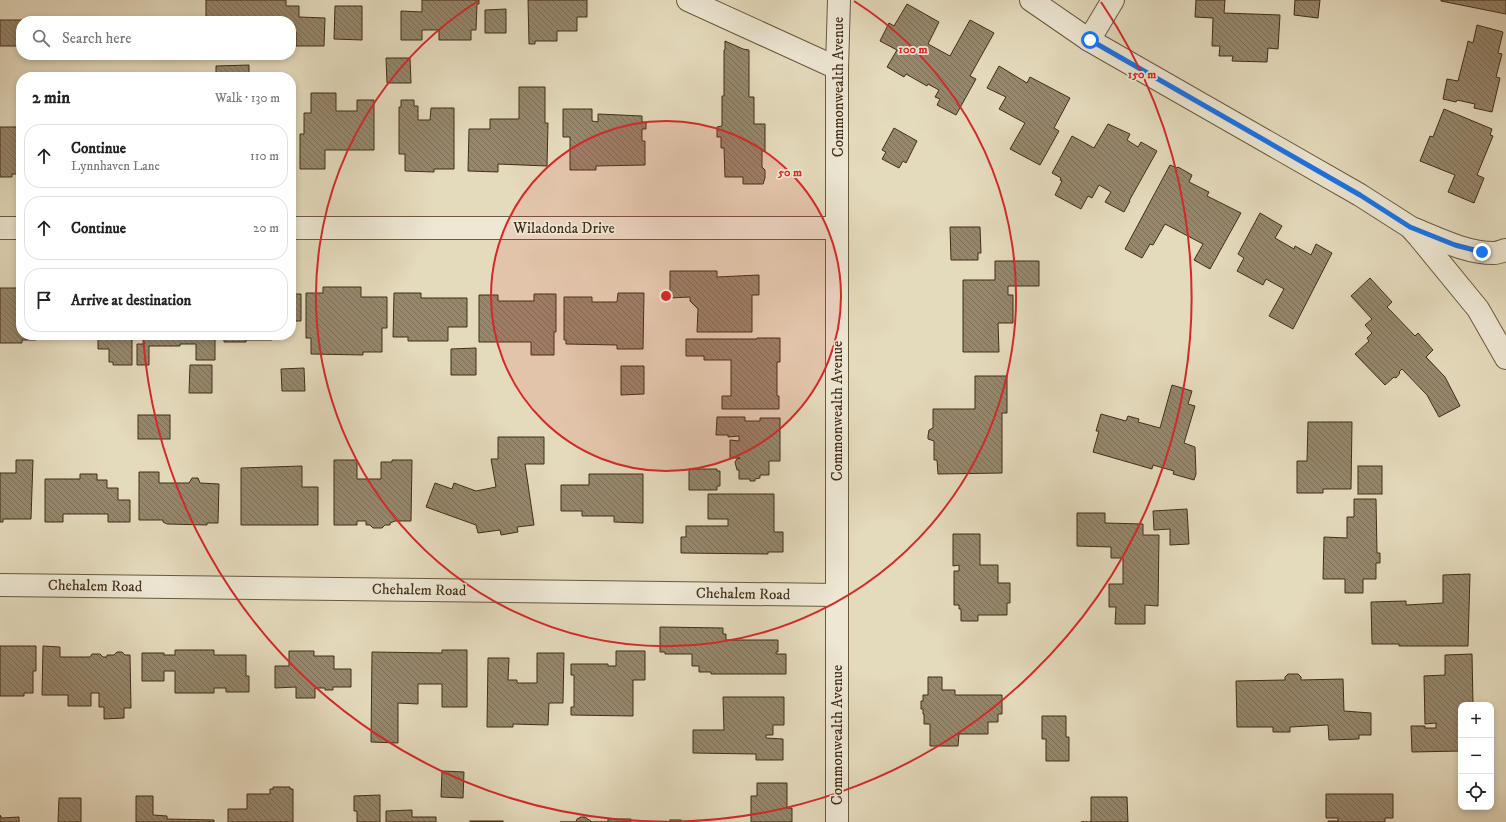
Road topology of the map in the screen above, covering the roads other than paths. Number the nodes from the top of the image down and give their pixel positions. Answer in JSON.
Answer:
{"nodes":[{"id":1,"x":688,"y":0,"type":"edge"},
{"id":2,"x":839,"y":0,"type":"edge"},
{"id":3,"x":1031,"y":0,"type":"edge"},
{"id":4,"x":1113,"y":0,"type":"edge"},
{"id":5,"x":1090,"y":40,"type":"junction"},
{"id":6,"x":838,"y":68,"type":"junction"},
{"id":7,"x":1410,"y":227,"type":"junction"},
{"id":8,"x":0,"y":228,"type":"edge"},
{"id":9,"x":16,"y":228,"type":"edge"},
{"id":10,"x":296,"y":228,"type":"edge"},
{"id":11,"x":838,"y":228,"type":"junction"},
{"id":12,"x":1506,"y":250,"type":"edge"},
{"id":13,"x":1506,"y":358,"type":"edge"},
{"id":14,"x":0,"y":585,"type":"edge"},
{"id":15,"x":838,"y":595,"type":"junction"},
{"id":16,"x":838,"y":822,"type":"edge"}],
"edges":[{"from":1,"to":6,"type":"street"},
{"from":2,"to":6,"type":"street","name":"Commonwealth Avenue"},
{"from":3,"to":5,"type":"street"},
{"from":4,"to":5,"type":"street"},
{"from":5,"to":7,"type":"street"},
{"from":6,"to":11,"type":"street","name":"Commonwealth Avenue"},
{"from":7,"to":12,"type":"street"},
{"from":7,"to":13,"type":"street"},
{"from":8,"to":9,"type":"street"},
{"from":10,"to":11,"type":"street","name":"Wiladonda Drive"},
{"from":11,"to":15,"type":"street","name":"Commonwealth Avenue"},
{"from":14,"to":15,"type":"street","name":"Chehalem Road"},
{"from":15,"to":16,"type":"street","name":"Commonwealth Avenue"}]}
